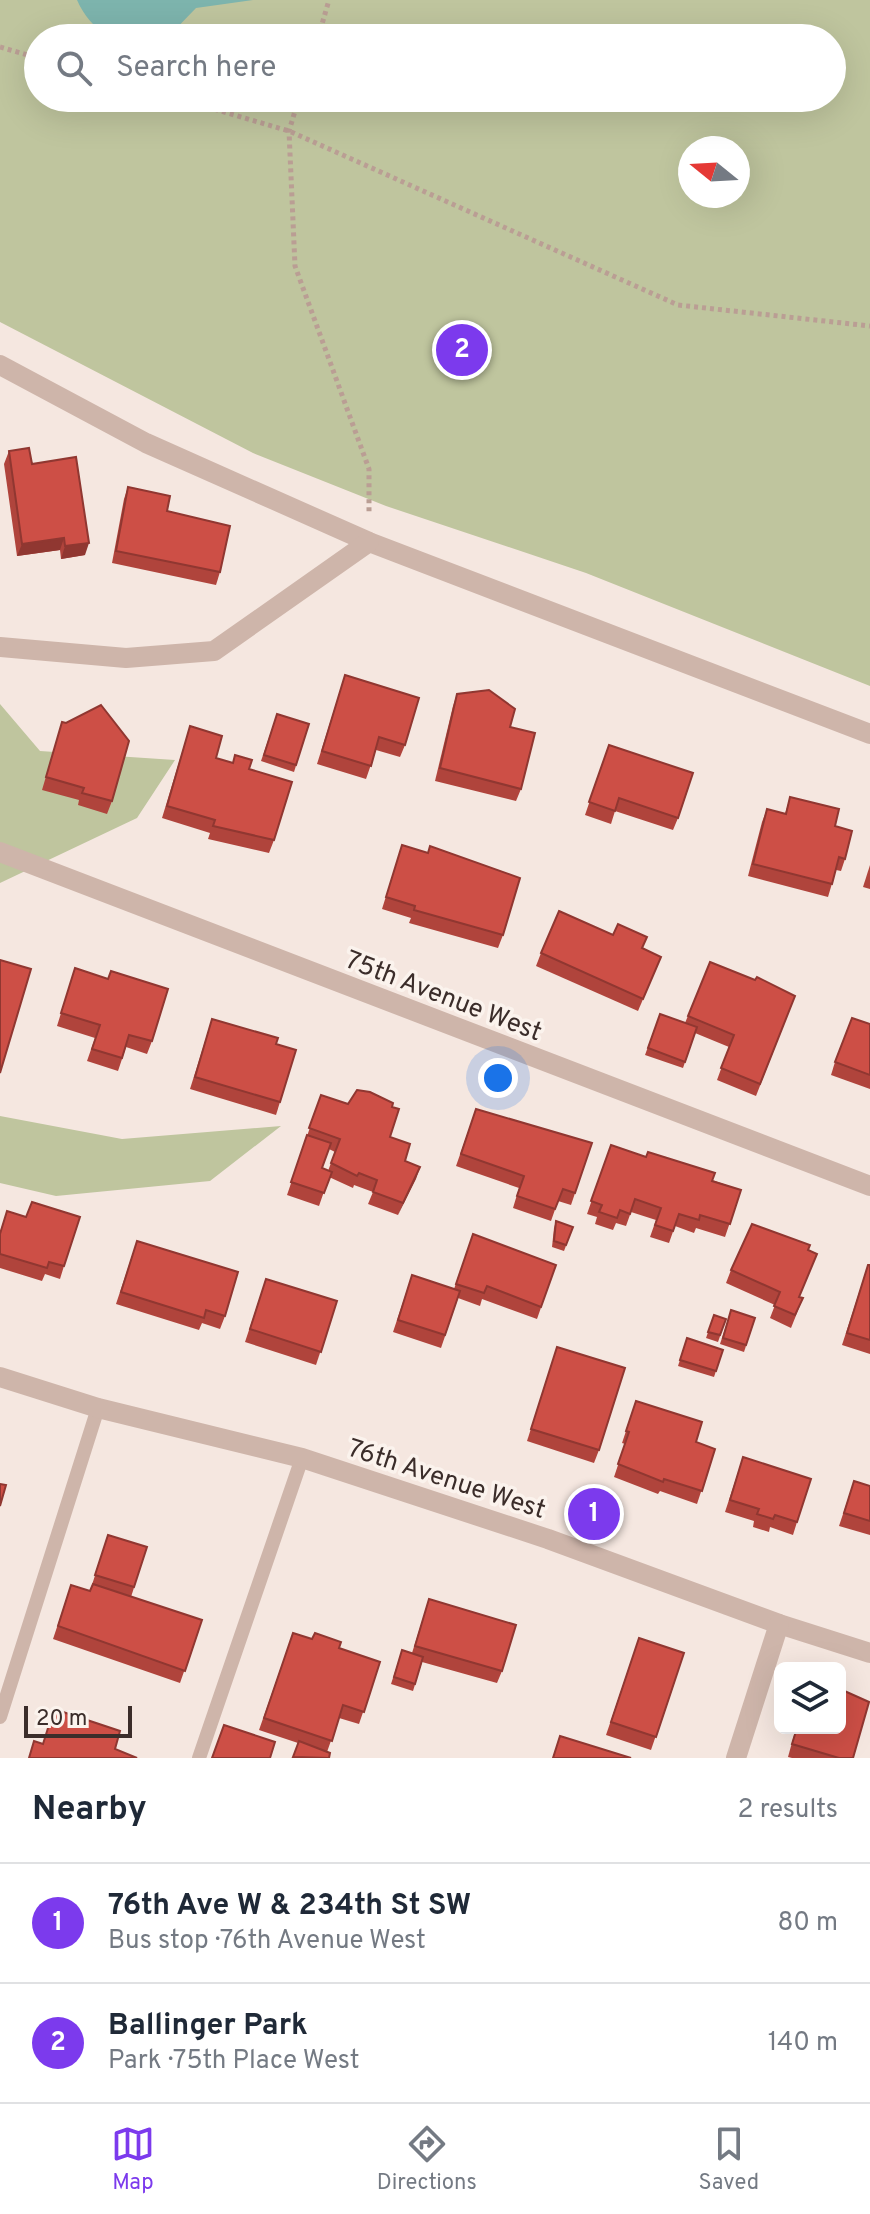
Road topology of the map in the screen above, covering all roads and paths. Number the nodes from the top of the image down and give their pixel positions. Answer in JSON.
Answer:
{"nodes":[{"id":1,"x":329,"y":0,"type":"edge"},
{"id":2,"x":322,"y":24,"type":"edge"},
{"id":3,"x":0,"y":47,"type":"edge"},
{"id":4,"x":24,"y":54,"type":"edge"},
{"id":5,"x":224,"y":112,"type":"edge"},
{"id":6,"x":295,"y":112,"type":"edge"},
{"id":7,"x":289,"y":131,"type":"junction"},
{"id":8,"x":870,"y":326,"type":"edge"},
{"id":9,"x":0,"y":365,"type":"edge"},
{"id":10,"x":369,"y":542,"type":"junction"},
{"id":11,"x":0,"y":647,"type":"edge"},
{"id":12,"x":870,"y":734,"type":"edge"},
{"id":13,"x":0,"y":852,"type":"edge"},
{"id":14,"x":870,"y":1186,"type":"edge"},
{"id":15,"x":0,"y":1377,"type":"edge"},
{"id":16,"x":98,"y":1408,"type":"junction"},
{"id":17,"x":302,"y":1458,"type":"junction"},
{"id":18,"x":779,"y":1624,"type":"junction"},
{"id":19,"x":870,"y":1653,"type":"edge"},
{"id":20,"x":0,"y":1717,"type":"edge"},
{"id":21,"x":199,"y":1758,"type":"edge"},
{"id":22,"x":736,"y":1758,"type":"edge"}],
"edges":[{"from":1,"to":2,"type":"path"},
{"from":3,"to":4,"type":"path"},
{"from":5,"to":7,"type":"path"},
{"from":6,"to":7,"type":"path"},
{"from":7,"to":8,"type":"path"},
{"from":7,"to":10,"type":"path"},
{"from":9,"to":10,"type":"street"},
{"from":10,"to":11,"type":"street"},
{"from":10,"to":12,"type":"street"},
{"from":13,"to":14,"type":"street","name":"75th Avenue West"},
{"from":15,"to":16,"type":"street","name":"76th Avenue West"},
{"from":16,"to":17,"type":"street","name":"76th Avenue West"},
{"from":16,"to":20,"type":"lane"},
{"from":17,"to":18,"type":"street","name":"76th Avenue West"},
{"from":17,"to":21,"type":"lane"},
{"from":18,"to":19,"type":"street","name":"76th Avenue West"},
{"from":18,"to":22,"type":"street"}]}
